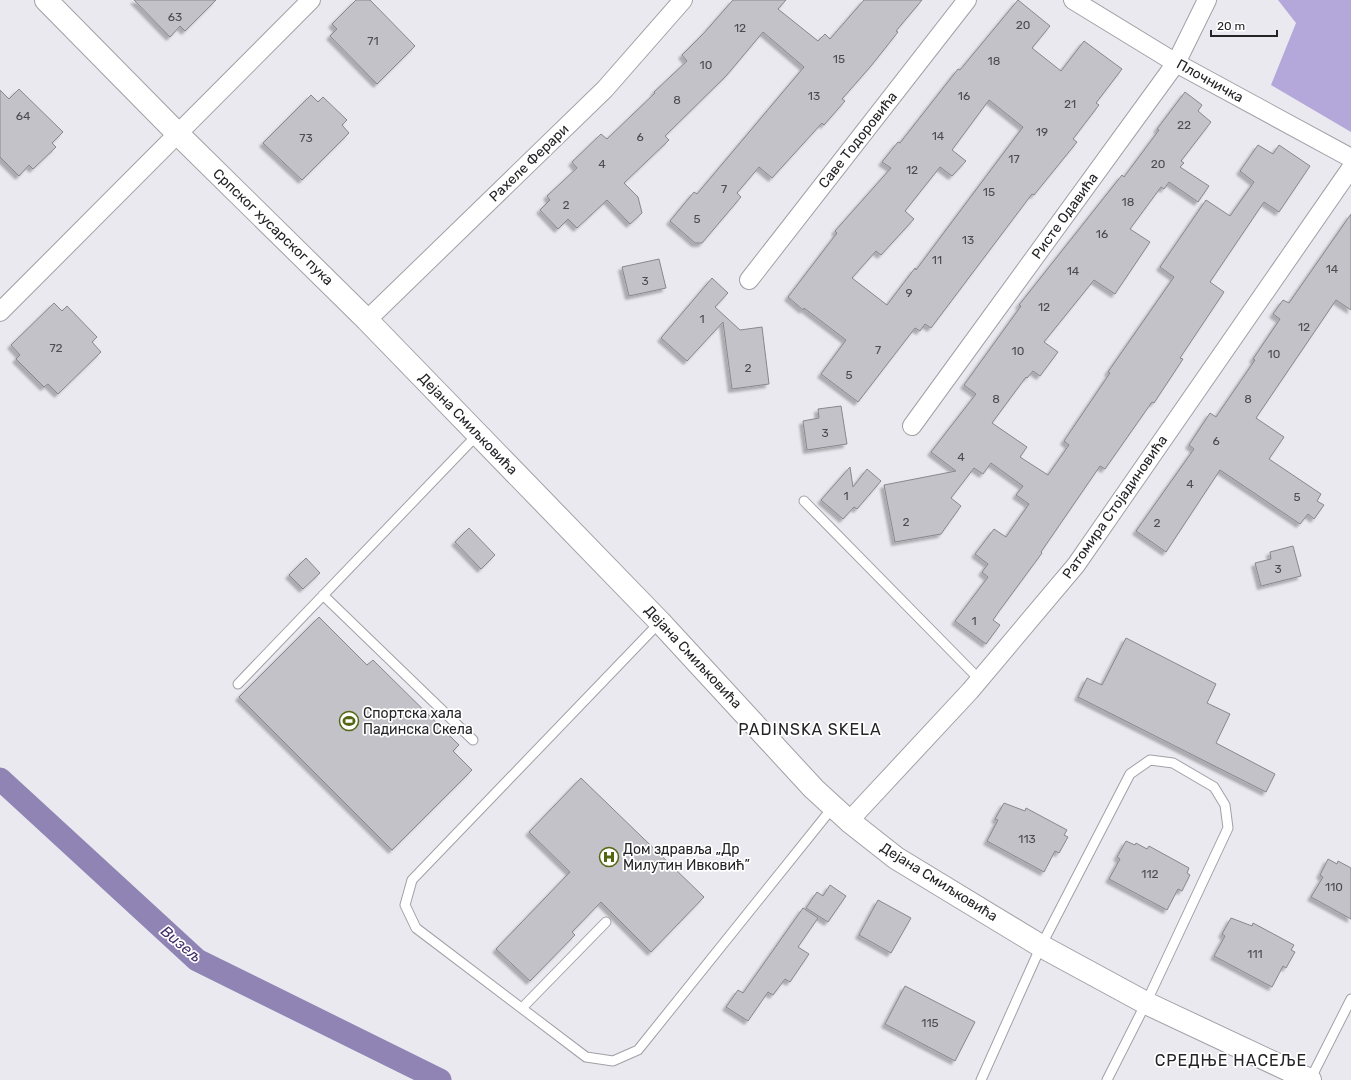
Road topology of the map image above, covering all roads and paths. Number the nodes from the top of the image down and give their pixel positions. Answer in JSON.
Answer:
{"nodes":[{"id":1,"x":46,"y":0,"type":"edge"},
{"id":2,"x":311,"y":0,"type":"edge"},
{"id":3,"x":683,"y":0,"type":"edge"},
{"id":4,"x":967,"y":0,"type":"edge"},
{"id":5,"x":1073,"y":0,"type":"edge"},
{"id":6,"x":1207,"y":0,"type":"edge"},
{"id":7,"x":1176,"y":63,"type":"junction"},
{"id":8,"x":178,"y":134,"type":"junction"},
{"id":9,"x":1351,"y":158,"type":"edge"},
{"id":10,"x":1351,"y":168,"type":"edge"},
{"id":11,"x":749,"y":280,"type":"dead end"},
{"id":12,"x":0,"y":312,"type":"edge"},
{"id":13,"x":367,"y":320,"type":"junction"},
{"id":14,"x":912,"y":426,"type":"dead end"},
{"id":15,"x":478,"y":434,"type":"junction"},
{"id":16,"x":804,"y":501,"type":"dead end"},
{"id":17,"x":323,"y":595,"type":"junction"},
{"id":18,"x":660,"y":622,"type":"junction"},
{"id":19,"x":980,"y":680,"type":"junction"},
{"id":20,"x":238,"y":684,"type":"dead end"},
{"id":21,"x":472,"y":740,"type":"dead end"},
{"id":22,"x":841,"y":814,"type":"junction"},
{"id":23,"x":606,"y":922,"type":"dead end"},
{"id":24,"x":1042,"y":946,"type":"junction"},
{"id":25,"x":1351,"y":999,"type":"edge"},
{"id":26,"x":1146,"y":1003,"type":"junction"},
{"id":27,"x":522,"y":1008,"type":"junction"},
{"id":28,"x":981,"y":1080,"type":"edge"},
{"id":29,"x":1107,"y":1080,"type":"edge"},
{"id":30,"x":1310,"y":1080,"type":"edge"}],
"edges":[{"from":1,"to":8,"type":"street","name":"Српског хусарског пука"},
{"from":2,"to":8,"type":"street"},
{"from":3,"to":13,"type":"street","name":"Рахеле Ферари"},
{"from":4,"to":11,"type":"street","name":"Саве Тодоровића"},
{"from":5,"to":7,"type":"street","name":"Плочничка"},
{"from":6,"to":7,"type":"street","name":"Ристе Одавића"},
{"from":7,"to":9,"type":"street","name":"Плочничка"},
{"from":7,"to":14,"type":"street","name":"Ристе Одавића"},
{"from":8,"to":12,"type":"street"},
{"from":8,"to":13,"type":"street","name":"Српског хусарског пука"},
{"from":10,"to":19,"type":"street","name":"Ратомира Стојадиновића"},
{"from":13,"to":15,"type":"street","name":"Дејана Смиљковића"},
{"from":15,"to":17,"type":"lane"},
{"from":15,"to":18,"type":"street","name":"Дејана Смиљковића"},
{"from":16,"to":19,"type":"lane"},
{"from":17,"to":20,"type":"lane"},
{"from":17,"to":21,"type":"lane"},
{"from":18,"to":22,"type":"street","name":"Дејана Смиљковића"},
{"from":18,"to":27,"type":"lane"},
{"from":19,"to":22,"type":"street","name":"Ратомира Стојадиновића"},
{"from":22,"to":24,"type":"street","name":"Дејана Смиљковића"},
{"from":22,"to":27,"type":"lane"},
{"from":23,"to":27,"type":"lane"},
{"from":24,"to":26,"type":"street","name":"Дејана Смиљковића"},
{"from":24,"to":26,"type":"lane"},
{"from":24,"to":28,"type":"lane"},
{"from":25,"to":30,"type":"lane"},
{"from":26,"to":29,"type":"lane"},
{"from":26,"to":30,"type":"street","name":"Дејана Смиљковића"}]}
